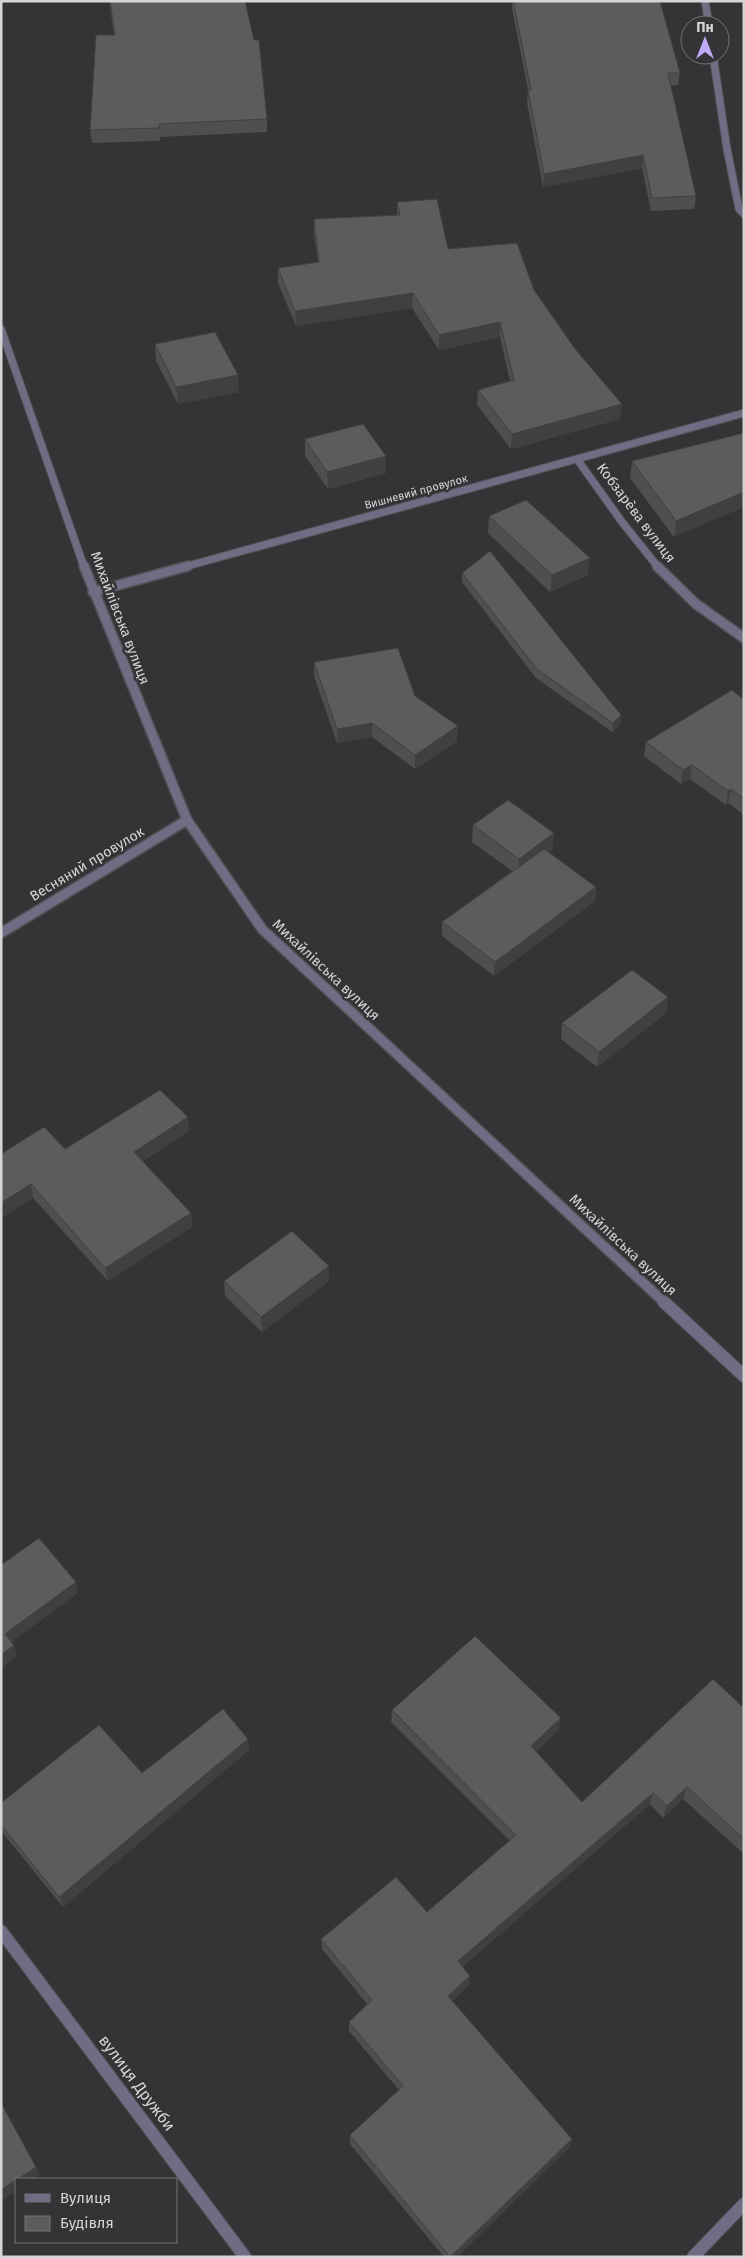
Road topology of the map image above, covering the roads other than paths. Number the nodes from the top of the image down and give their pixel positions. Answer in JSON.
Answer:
{"nodes":[{"id":1,"x":706,"y":1,"type":"edge"},
{"id":2,"x":708,"y":15,"type":"edge"},
{"id":3,"x":714,"y":65,"type":"edge"},
{"id":4,"x":744,"y":214,"type":"edge"},
{"id":5,"x":1,"y":329,"type":"edge"},
{"id":6,"x":744,"y":413,"type":"edge"},
{"id":7,"x":578,"y":459,"type":"junction"},
{"id":8,"x":93,"y":592,"type":"junction"},
{"id":9,"x":744,"y":638,"type":"edge"},
{"id":10,"x":187,"y":820,"type":"junction"},
{"id":11,"x":1,"y":933,"type":"edge"},
{"id":12,"x":744,"y":1376,"type":"edge"},
{"id":13,"x":1,"y":1931,"type":"edge"},
{"id":14,"x":744,"y":2204,"type":"edge"},
{"id":15,"x":245,"y":2257,"type":"edge"},
{"id":16,"x":693,"y":2257,"type":"edge"}],
"edges":[{"from":1,"to":2,"type":"street"},
{"from":3,"to":4,"type":"street"},
{"from":5,"to":8,"type":"street","name":"Михайлівська вулиця"},
{"from":6,"to":7,"type":"street","name":"Вишневий провулок"},
{"from":7,"to":8,"type":"street","name":"Вишневий провулок"},
{"from":7,"to":9,"type":"street","name":"Кобзарèва вулиця"},
{"from":8,"to":10,"type":"street","name":"Михайлівська вулиця"},
{"from":10,"to":11,"type":"street","name":"Весняний провулок"},
{"from":10,"to":12,"type":"street","name":"Михайлівська вулиця"},
{"from":13,"to":15,"type":"street","name":"вулиця Дружби"},
{"from":14,"to":16,"type":"street"}]}
